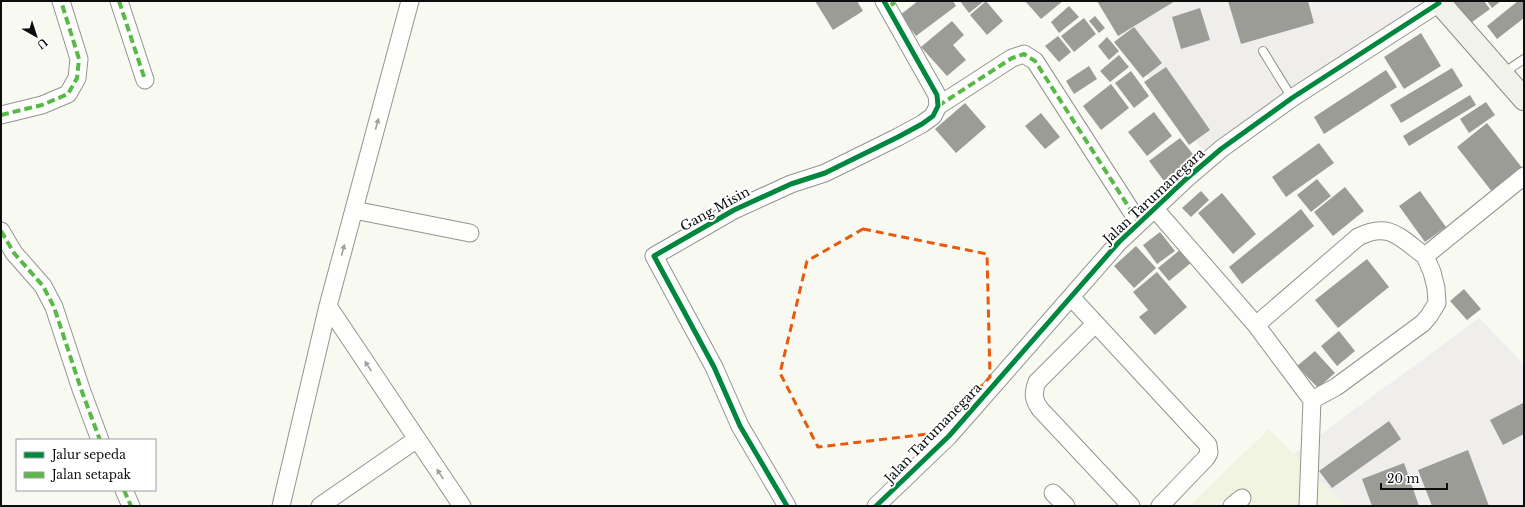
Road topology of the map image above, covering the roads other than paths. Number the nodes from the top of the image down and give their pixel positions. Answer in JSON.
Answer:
{"nodes":[{"id":1,"x":61,"y":1,"type":"edge"},
{"id":2,"x":119,"y":1,"type":"edge"},
{"id":3,"x":410,"y":1,"type":"edge"},
{"id":4,"x":1438,"y":2,"type":"edge"},
{"id":5,"x":890,"y":3,"type":"edge"},
{"id":6,"x":1263,"y":51,"type":"dead end"},
{"id":7,"x":1524,"y":59,"type":"edge"},
{"id":8,"x":1502,"y":75,"type":"junction"},
{"id":9,"x":145,"y":80,"type":"dead end"},
{"id":10,"x":1292,"y":98,"type":"junction"},
{"id":11,"x":1524,"y":100,"type":"edge"},
{"id":12,"x":938,"y":106,"type":"junction"},
{"id":13,"x":1,"y":115,"type":"edge"},
{"id":14,"x":1524,"y":176,"type":"edge"},
{"id":15,"x":1155,"y":209,"type":"junction"},
{"id":16,"x":354,"y":210,"type":"junction"},
{"id":17,"x":1140,"y":223,"type":"junction"},
{"id":18,"x":1,"y":232,"type":"edge"},
{"id":19,"x":470,"y":234,"type":"dead end"},
{"id":20,"x":1425,"y":256,"type":"junction"},
{"id":21,"x":1071,"y":297,"type":"junction"},
{"id":22,"x":328,"y":306,"type":"junction"},
{"id":23,"x":1095,"y":324,"type":"junction"},
{"id":24,"x":1256,"y":325,"type":"junction"},
{"id":25,"x":1312,"y":400,"type":"junction"},
{"id":26,"x":100,"y":439,"type":"edge"},
{"id":27,"x":417,"y":439,"type":"junction"},
{"id":28,"x":124,"y":491,"type":"edge"},
{"id":29,"x":1054,"y":493,"type":"dead end"},
{"id":30,"x":131,"y":506,"type":"edge"},
{"id":31,"x":281,"y":506,"type":"edge"},
{"id":32,"x":320,"y":506,"type":"edge"},
{"id":33,"x":462,"y":506,"type":"edge"},
{"id":34,"x":787,"y":506,"type":"edge"},
{"id":35,"x":876,"y":506,"type":"edge"},
{"id":36,"x":1066,"y":506,"type":"edge"},
{"id":37,"x":1131,"y":506,"type":"edge"},
{"id":38,"x":1160,"y":506,"type":"edge"},
{"id":39,"x":1308,"y":506,"type":"edge"}],
"edges":[{"from":1,"to":13,"type":"street"},
{"from":2,"to":9,"type":"street"},
{"from":16,"to":3,"type":"street","one_way":true},
{"from":4,"to":8,"type":"main road"},
{"from":4,"to":10,"type":"street","name":"Jalan Tarumanegara"},
{"from":5,"to":12,"type":"street"},
{"from":6,"to":10,"type":"lane"},
{"from":7,"to":8,"type":"lane"},
{"from":8,"to":11,"type":"main road"},
{"from":10,"to":15,"type":"street","name":"Jalan Tarumanegara"},
{"from":12,"to":17,"type":"street"},
{"from":12,"to":34,"type":"street","name":"Gang Misin"},
{"from":14,"to":20,"type":"street"},
{"from":15,"to":17,"type":"street","name":"Jalan Tarumanegara"},
{"from":15,"to":24,"type":"street"},
{"from":16,"to":19,"type":"street"},
{"from":22,"to":16,"type":"street","one_way":true},
{"from":17,"to":21,"type":"street","name":"Jalan Tarumanegara"},
{"from":18,"to":26,"type":"street"},
{"from":20,"to":24,"type":"street"},
{"from":20,"to":25,"type":"street"},
{"from":21,"to":23,"type":"street"},
{"from":21,"to":35,"type":"street","name":"Jalan Tarumanegara"},
{"from":27,"to":22,"type":"street","one_way":true},
{"from":22,"to":31,"type":"street"},
{"from":23,"to":37,"type":"street"},
{"from":23,"to":38,"type":"street"},
{"from":24,"to":25,"type":"street"},
{"from":25,"to":39,"type":"street"},
{"from":27,"to":32,"type":"street"},
{"from":33,"to":27,"type":"street","one_way":true},
{"from":28,"to":30,"type":"street"},
{"from":29,"to":36,"type":"street"}]}
